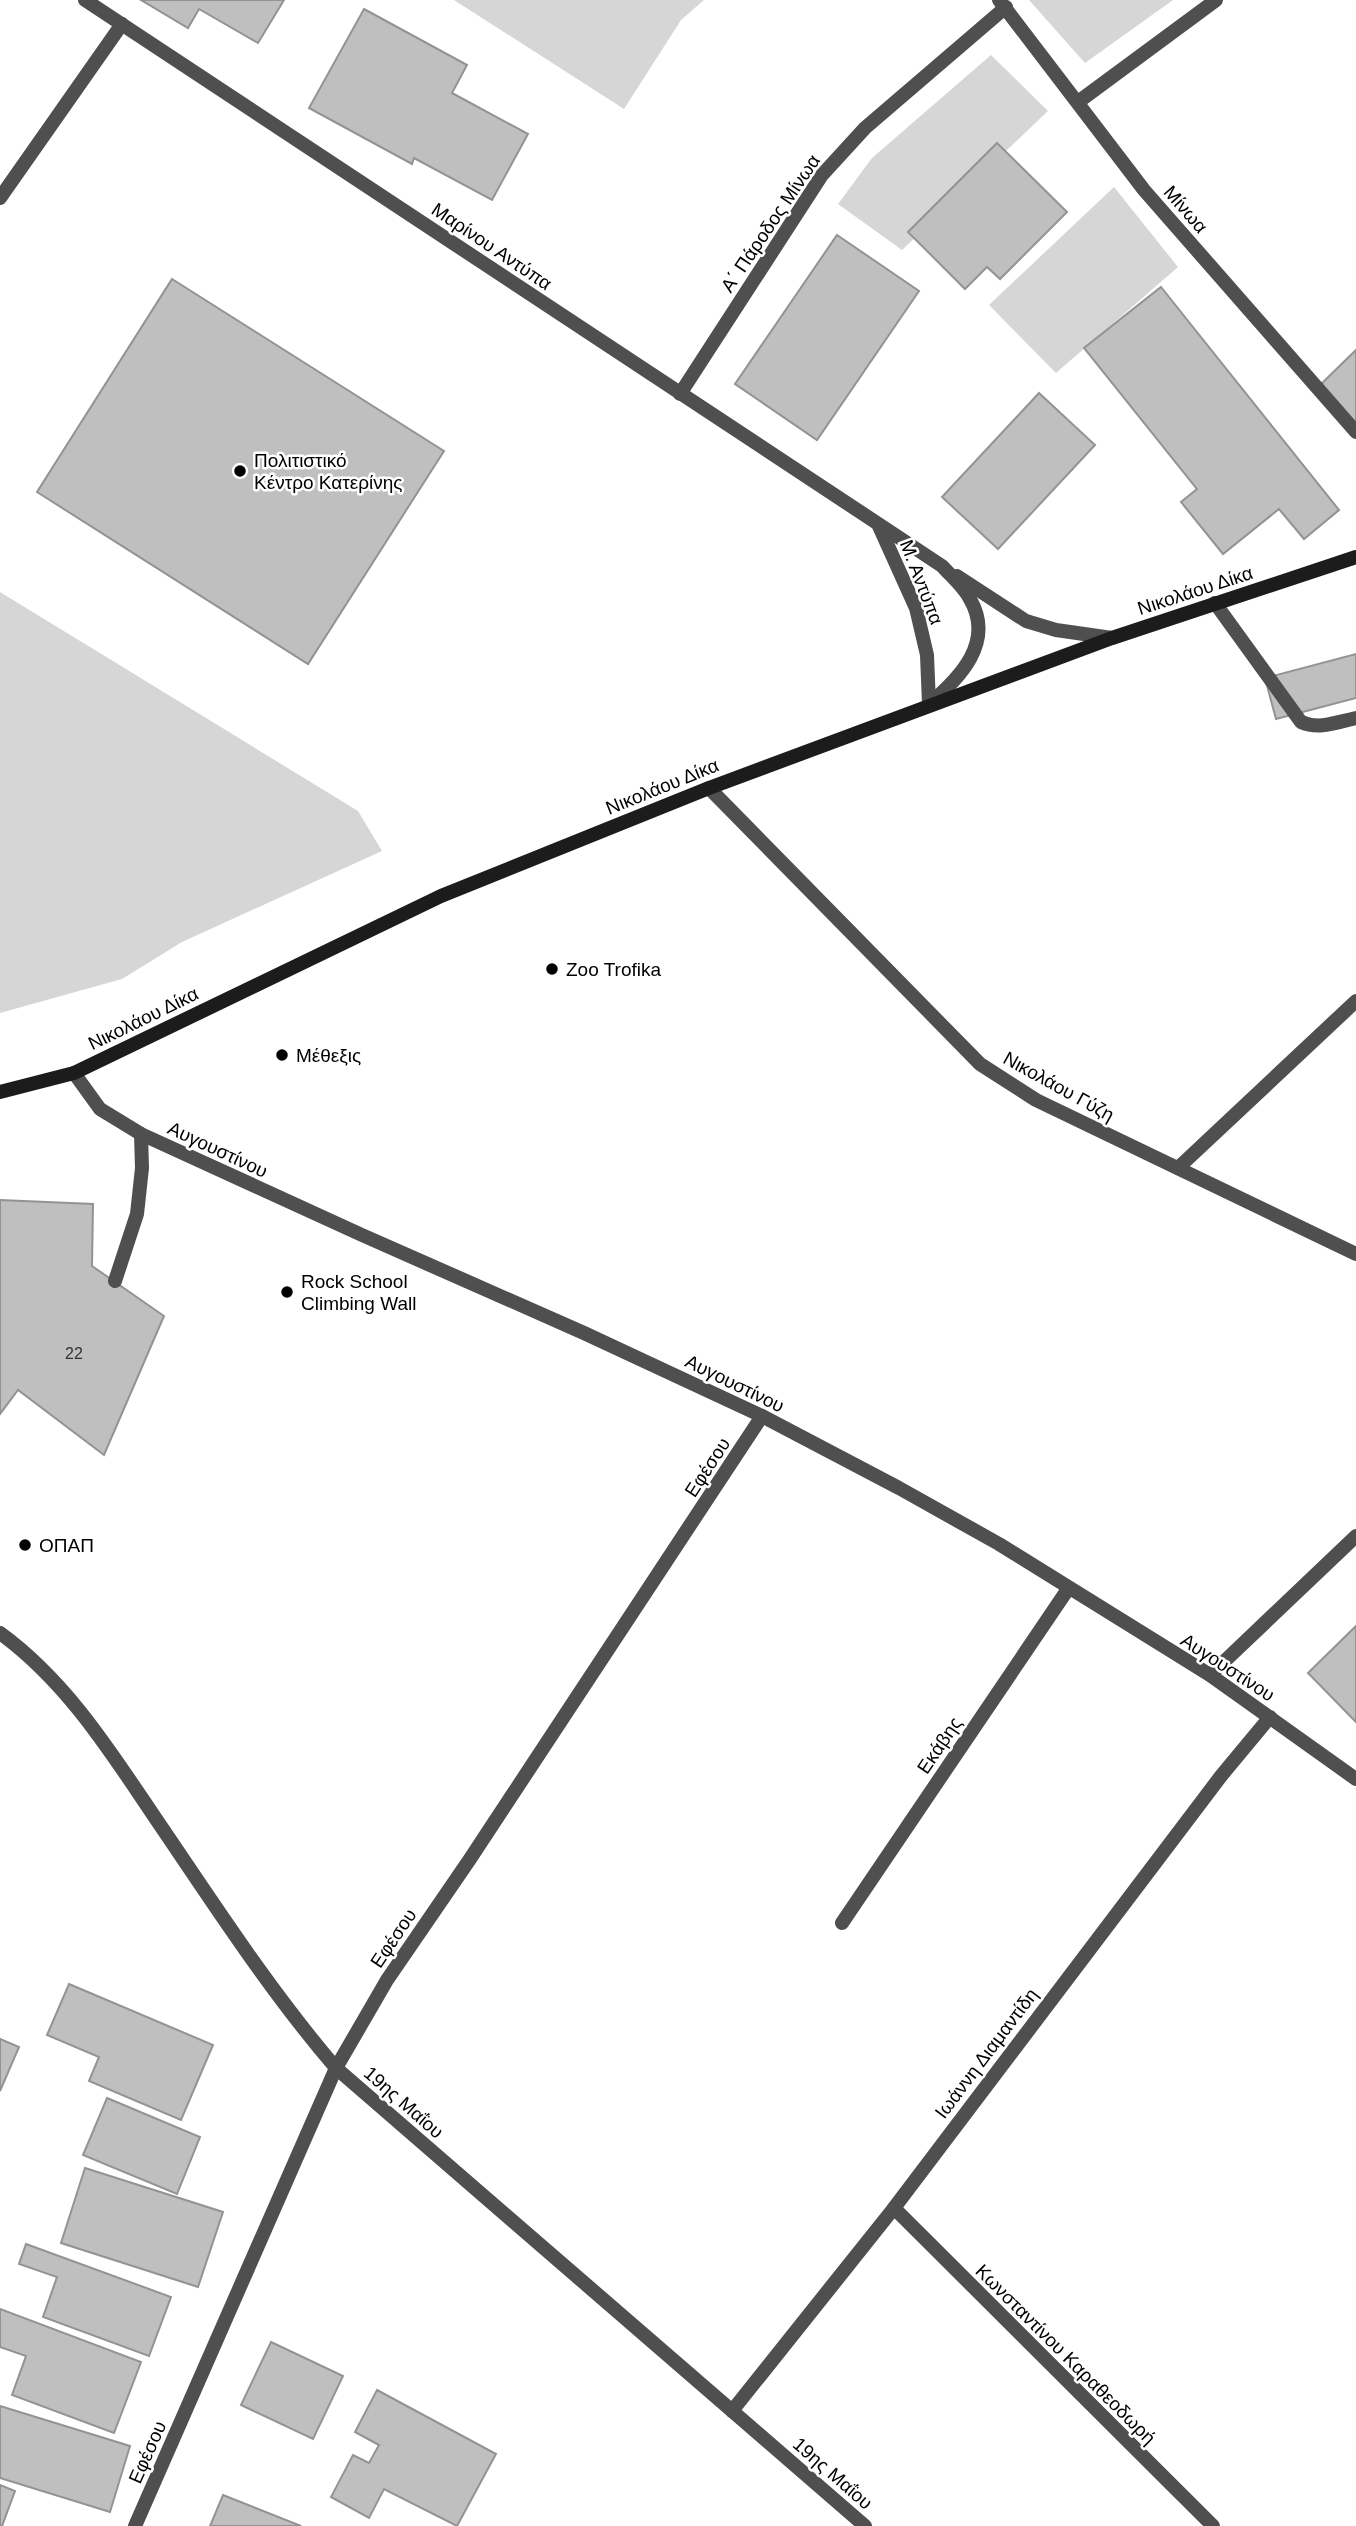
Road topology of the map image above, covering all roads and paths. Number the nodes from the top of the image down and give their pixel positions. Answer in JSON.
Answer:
{"nodes":[{"id":1,"x":85,"y":0,"type":"edge"},
{"id":2,"x":1216,"y":0,"type":"edge"},
{"id":3,"x":1002,"y":4,"type":"edge"},
{"id":4,"x":122,"y":24,"type":"junction"},
{"id":5,"x":1079,"y":102,"type":"junction"},
{"id":6,"x":0,"y":198,"type":"edge"},
{"id":7,"x":680,"y":394,"type":"junction"},
{"id":8,"x":1356,"y":432,"type":"edge"},
{"id":9,"x":879,"y":524,"type":"junction"},
{"id":10,"x":1356,"y":557,"type":"edge"},
{"id":11,"x":942,"y":566,"type":"junction"},
{"id":12,"x":1215,"y":603,"type":"junction"},
{"id":13,"x":1112,"y":638,"type":"junction"},
{"id":14,"x":929,"y":704,"type":"junction"},
{"id":15,"x":1356,"y":718,"type":"edge"},
{"id":16,"x":709,"y":788,"type":"junction"},
{"id":17,"x":1356,"y":1001,"type":"edge"},
{"id":18,"x":74,"y":1073,"type":"junction"},
{"id":19,"x":0,"y":1091,"type":"edge"},
{"id":20,"x":141,"y":1134,"type":"junction"},
{"id":21,"x":1178,"y":1168,"type":"junction"},
{"id":22,"x":1356,"y":1254,"type":"edge"},
{"id":23,"x":115,"y":1281,"type":"dead end"},
{"id":24,"x":762,"y":1416,"type":"junction"},
{"id":25,"x":1356,"y":1536,"type":"edge"},
{"id":26,"x":1068,"y":1589,"type":"junction"},
{"id":27,"x":0,"y":1633,"type":"edge"},
{"id":28,"x":1210,"y":1675,"type":"junction"},
{"id":29,"x":1270,"y":1717,"type":"junction"},
{"id":30,"x":1356,"y":1779,"type":"edge"},
{"id":31,"x":842,"y":1923,"type":"dead end"},
{"id":32,"x":336,"y":2068,"type":"junction"},
{"id":33,"x":894,"y":2208,"type":"junction"},
{"id":34,"x":732,"y":2412,"type":"junction"},
{"id":35,"x":135,"y":2526,"type":"edge"},
{"id":36,"x":865,"y":2526,"type":"edge"},
{"id":37,"x":1213,"y":2526,"type":"edge"}],
"edges":[{"from":1,"to":4,"type":"street","name":"Μαρίνου Αντύπα"},
{"from":2,"to":5,"type":"street"},
{"from":3,"to":5,"type":"street","name":"Μίνωα"},
{"from":3,"to":7,"type":"street","name":"Α΄ Πάροδος Μίνωα"},
{"from":4,"to":6,"type":"street"},
{"from":4,"to":7,"type":"street","name":"Μαρίνου Αντύπα"},
{"from":5,"to":8,"type":"street","name":"Μίνωα"},
{"from":7,"to":9,"type":"street","name":"Μαρίνου Αντύπα"},
{"from":9,"to":11,"type":"street","name":"Μ. Αντύπα"},
{"from":9,"to":14,"type":"street","name":"Μ. Αντύπα"},
{"from":10,"to":12,"type":"main road","name":"Νικολάου Δίκα"},
{"from":11,"to":13,"type":"street"},
{"from":11,"to":14,"type":"street","name":"Μ. Αντύπα"},
{"from":12,"to":13,"type":"main road","name":"Νικολάου Δίκα"},
{"from":12,"to":15,"type":"street"},
{"from":13,"to":14,"type":"main road","name":"Νικολάου Δίκα"},
{"from":14,"to":16,"type":"main road","name":"Νικολάου Δίκα"},
{"from":16,"to":18,"type":"main road","name":"Νικολάου Δίκα"},
{"from":16,"to":21,"type":"street","name":"Νικολάου Γύζη"},
{"from":17,"to":21,"type":"street"},
{"from":18,"to":19,"type":"main road","name":"Νικολάου Δίκα"},
{"from":18,"to":20,"type":"street","name":"Αυγουστίνου"},
{"from":20,"to":23,"type":"street"},
{"from":20,"to":24,"type":"street","name":"Αυγουστίνου"},
{"from":21,"to":22,"type":"street","name":"Νικολάου Γύζη"},
{"from":24,"to":26,"type":"street","name":"Αυγουστίνου"},
{"from":24,"to":32,"type":"street","name":"Εφέσου"},
{"from":25,"to":28,"type":"street"},
{"from":26,"to":28,"type":"street","name":"Αυγουστίνου"},
{"from":26,"to":31,"type":"street","name":"Εκάβης"},
{"from":27,"to":32,"type":"street","name":"19ης Μαΐου"},
{"from":28,"to":29,"type":"street","name":"Αυγουστίνου"},
{"from":29,"to":30,"type":"street","name":"Αυγουστίνου"},
{"from":29,"to":33,"type":"street","name":"Ιωάννη Διαμαντίδη"},
{"from":32,"to":34,"type":"street","name":"19ης Μαΐου"},
{"from":32,"to":35,"type":"street","name":"Εφέσου"},
{"from":33,"to":34,"type":"street","name":"Ιωάννη Διαμαντίδη"},
{"from":33,"to":37,"type":"street","name":"Κωνσταντίνου Καραθεοδωρή"},
{"from":34,"to":36,"type":"street","name":"19ης Μαΐου"}]}
